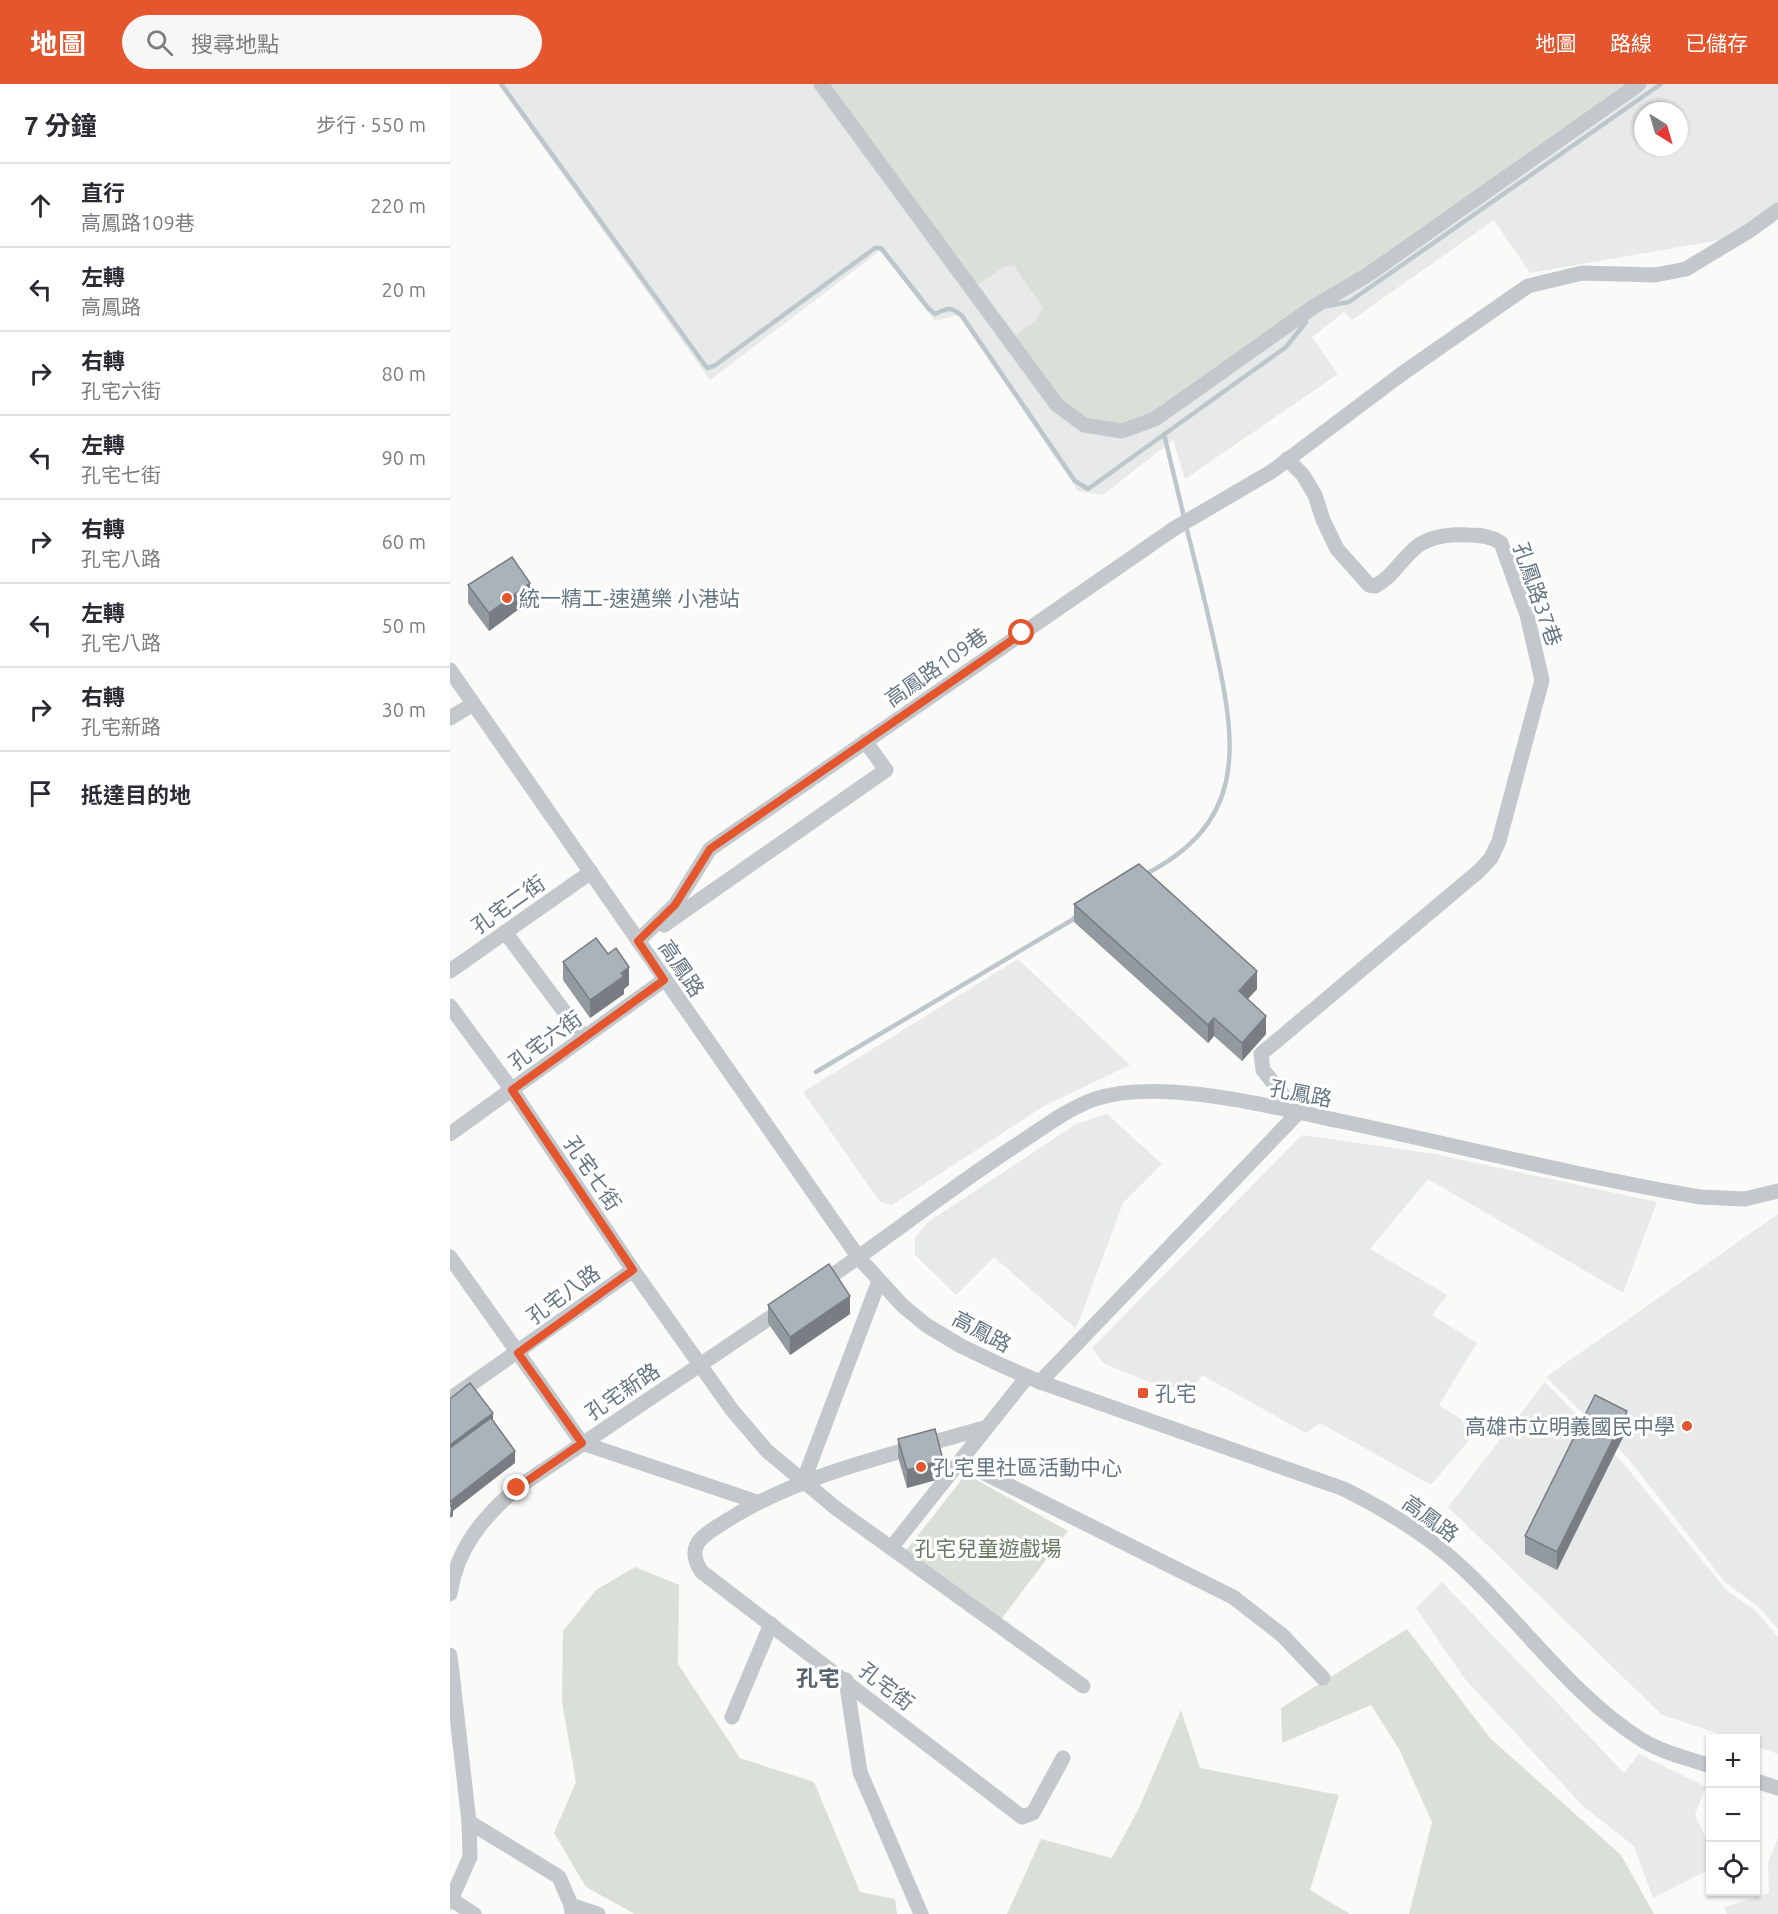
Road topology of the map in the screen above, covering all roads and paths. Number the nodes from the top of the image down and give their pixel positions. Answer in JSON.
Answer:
{"nodes":[{"id":1,"x":821,"y":84,"type":"edge"},
{"id":2,"x":1639,"y":84,"type":"edge"},
{"id":3,"x":1778,"y":210,"type":"edge"},
{"id":4,"x":1287,"y":459,"type":"junction"},
{"id":5,"x":450,"y":670,"type":"edge"},
{"id":6,"x":473,"y":704,"type":"junction"},
{"id":7,"x":450,"y":718,"type":"edge"},
{"id":8,"x":865,"y":741,"type":"junction"},
{"id":9,"x":591,"y":872,"type":"junction"},
{"id":10,"x":505,"y":932,"type":"junction"},
{"id":11,"x":638,"y":941,"type":"junction"},
{"id":12,"x":450,"y":970,"type":"edge"},
{"id":13,"x":664,"y":980,"type":"junction"},
{"id":14,"x":450,"y":1006,"type":"edge"},
{"id":15,"x":584,"y":1038,"type":"junction"},
{"id":16,"x":512,"y":1090,"type":"junction"},
{"id":17,"x":1298,"y":1113,"type":"junction"},
{"id":18,"x":450,"y":1134,"type":"edge"},
{"id":19,"x":1778,"y":1191,"type":"edge"},
{"id":20,"x":450,"y":1257,"type":"edge"},
{"id":21,"x":859,"y":1258,"type":"junction"},
{"id":22,"x":633,"y":1270,"type":"junction"},
{"id":23,"x":879,"y":1281,"type":"junction"},
{"id":24,"x":518,"y":1353,"type":"junction"},
{"id":25,"x":699,"y":1364,"type":"junction"},
{"id":26,"x":1034,"y":1380,"type":"junction"},
{"id":27,"x":450,"y":1399,"type":"edge"},
{"id":28,"x":987,"y":1427,"type":"junction"},
{"id":29,"x":582,"y":1443,"type":"junction"},
{"id":30,"x":960,"y":1461,"type":"junction"},
{"id":31,"x":803,"y":1482,"type":"junction"},
{"id":32,"x":757,"y":1502,"type":"junction"},
{"id":33,"x":891,"y":1548,"type":"junction"},
{"id":34,"x":451,"y":1577,"type":"edge"},
{"id":35,"x":450,"y":1594,"type":"edge"},
{"id":36,"x":771,"y":1624,"type":"junction"},
{"id":37,"x":450,"y":1654,"type":"edge"},
{"id":38,"x":1323,"y":1678,"type":"dead end"},
{"id":39,"x":846,"y":1680,"type":"junction"},
{"id":40,"x":1083,"y":1686,"type":"dead end"},
{"id":41,"x":732,"y":1717,"type":"dead end"},
{"id":42,"x":454,"y":1733,"type":"edge"},
{"id":43,"x":1063,"y":1758,"type":"dead end"},
{"id":44,"x":1706,"y":1765,"type":"edge"},
{"id":45,"x":1760,"y":1783,"type":"edge"},
{"id":46,"x":1778,"y":1788,"type":"edge"},
{"id":47,"x":469,"y":1822,"type":"junction"},
{"id":48,"x":451,"y":1901,"type":"edge"},
{"id":49,"x":571,"y":1910,"type":"edge"},
{"id":50,"x":474,"y":1914,"type":"edge"},
{"id":51,"x":598,"y":1914,"type":"edge"},
{"id":52,"x":921,"y":1914,"type":"edge"}],
"edges":[{"from":1,"to":2,"type":"street"},
{"from":3,"to":4,"type":"street"},
{"from":4,"to":8,"type":"street","name":"高鳳路109巷"},
{"from":4,"to":17,"type":"street","name":"孔鳳路37巷"},
{"from":5,"to":6,"type":"street","name":"高鳳路"},
{"from":6,"to":7,"type":"street"},
{"from":6,"to":9,"type":"street","name":"高鳳路"},
{"from":8,"to":11,"type":"street","name":"高鳳路109巷"},
{"from":8,"to":11,"type":"street"},
{"from":9,"to":10,"type":"street","name":"孔宅二街"},
{"from":9,"to":11,"type":"street","name":"高鳳路"},
{"from":10,"to":12,"type":"street","name":"孔宅二街"},
{"from":10,"to":15,"type":"street"},
{"from":11,"to":13,"type":"street","name":"高鳳路"},
{"from":13,"to":15,"type":"street","name":"孔宅六街"},
{"from":13,"to":21,"type":"street","name":"高鳳路"},
{"from":14,"to":16,"type":"street","name":"孔宅七街"},
{"from":15,"to":16,"type":"street","name":"孔宅六街"},
{"from":16,"to":18,"type":"street","name":"孔宅六街"},
{"from":16,"to":22,"type":"street","name":"孔宅七街"},
{"from":17,"to":19,"type":"street","name":"孔鳳路"},
{"from":17,"to":21,"type":"street","name":"孔鳳路"},
{"from":17,"to":26,"type":"street"},
{"from":20,"to":24,"type":"street","name":"孔宅八路"},
{"from":21,"to":23,"type":"street","name":"高鳳路"},
{"from":21,"to":25,"type":"street","name":"孔宅新路"},
{"from":22,"to":24,"type":"street","name":"孔宅八路"},
{"from":22,"to":25,"type":"street","name":"孔宅七街"},
{"from":23,"to":26,"type":"street","name":"高鳳路"},
{"from":23,"to":31,"type":"street"},
{"from":24,"to":27,"type":"street","name":"孔宅八路"},
{"from":24,"to":29,"type":"street","name":"孔宅八路"},
{"from":25,"to":29,"type":"street","name":"孔宅新路"},
{"from":25,"to":31,"type":"street"},
{"from":26,"to":28,"type":"street"},
{"from":26,"to":44,"type":"street","name":"高鳳路"},
{"from":28,"to":30,"type":"street"},
{"from":28,"to":31,"type":"street","name":"孔宅街"},
{"from":29,"to":32,"type":"street"},
{"from":29,"to":34,"type":"street","name":"孔宅新路"},
{"from":30,"to":33,"type":"street"},
{"from":30,"to":38,"type":"street"},
{"from":31,"to":32,"type":"street","name":"孔宅街"},
{"from":31,"to":33,"type":"street"},
{"from":32,"to":36,"type":"street","name":"孔宅街"},
{"from":33,"to":40,"type":"street"},
{"from":34,"to":35,"type":"street","name":"孔宅新路"},
{"from":36,"to":39,"type":"street","name":"孔宅街"},
{"from":36,"to":41,"type":"street"},
{"from":37,"to":42,"type":"street"},
{"from":39,"to":43,"type":"street","name":"孔宅街"},
{"from":39,"to":52,"type":"street"},
{"from":42,"to":47,"type":"street"},
{"from":45,"to":46,"type":"street"},
{"from":47,"to":48,"type":"street"},
{"from":47,"to":49,"type":"street"},
{"from":48,"to":50,"type":"street"},
{"from":49,"to":51,"type":"street"}]}
